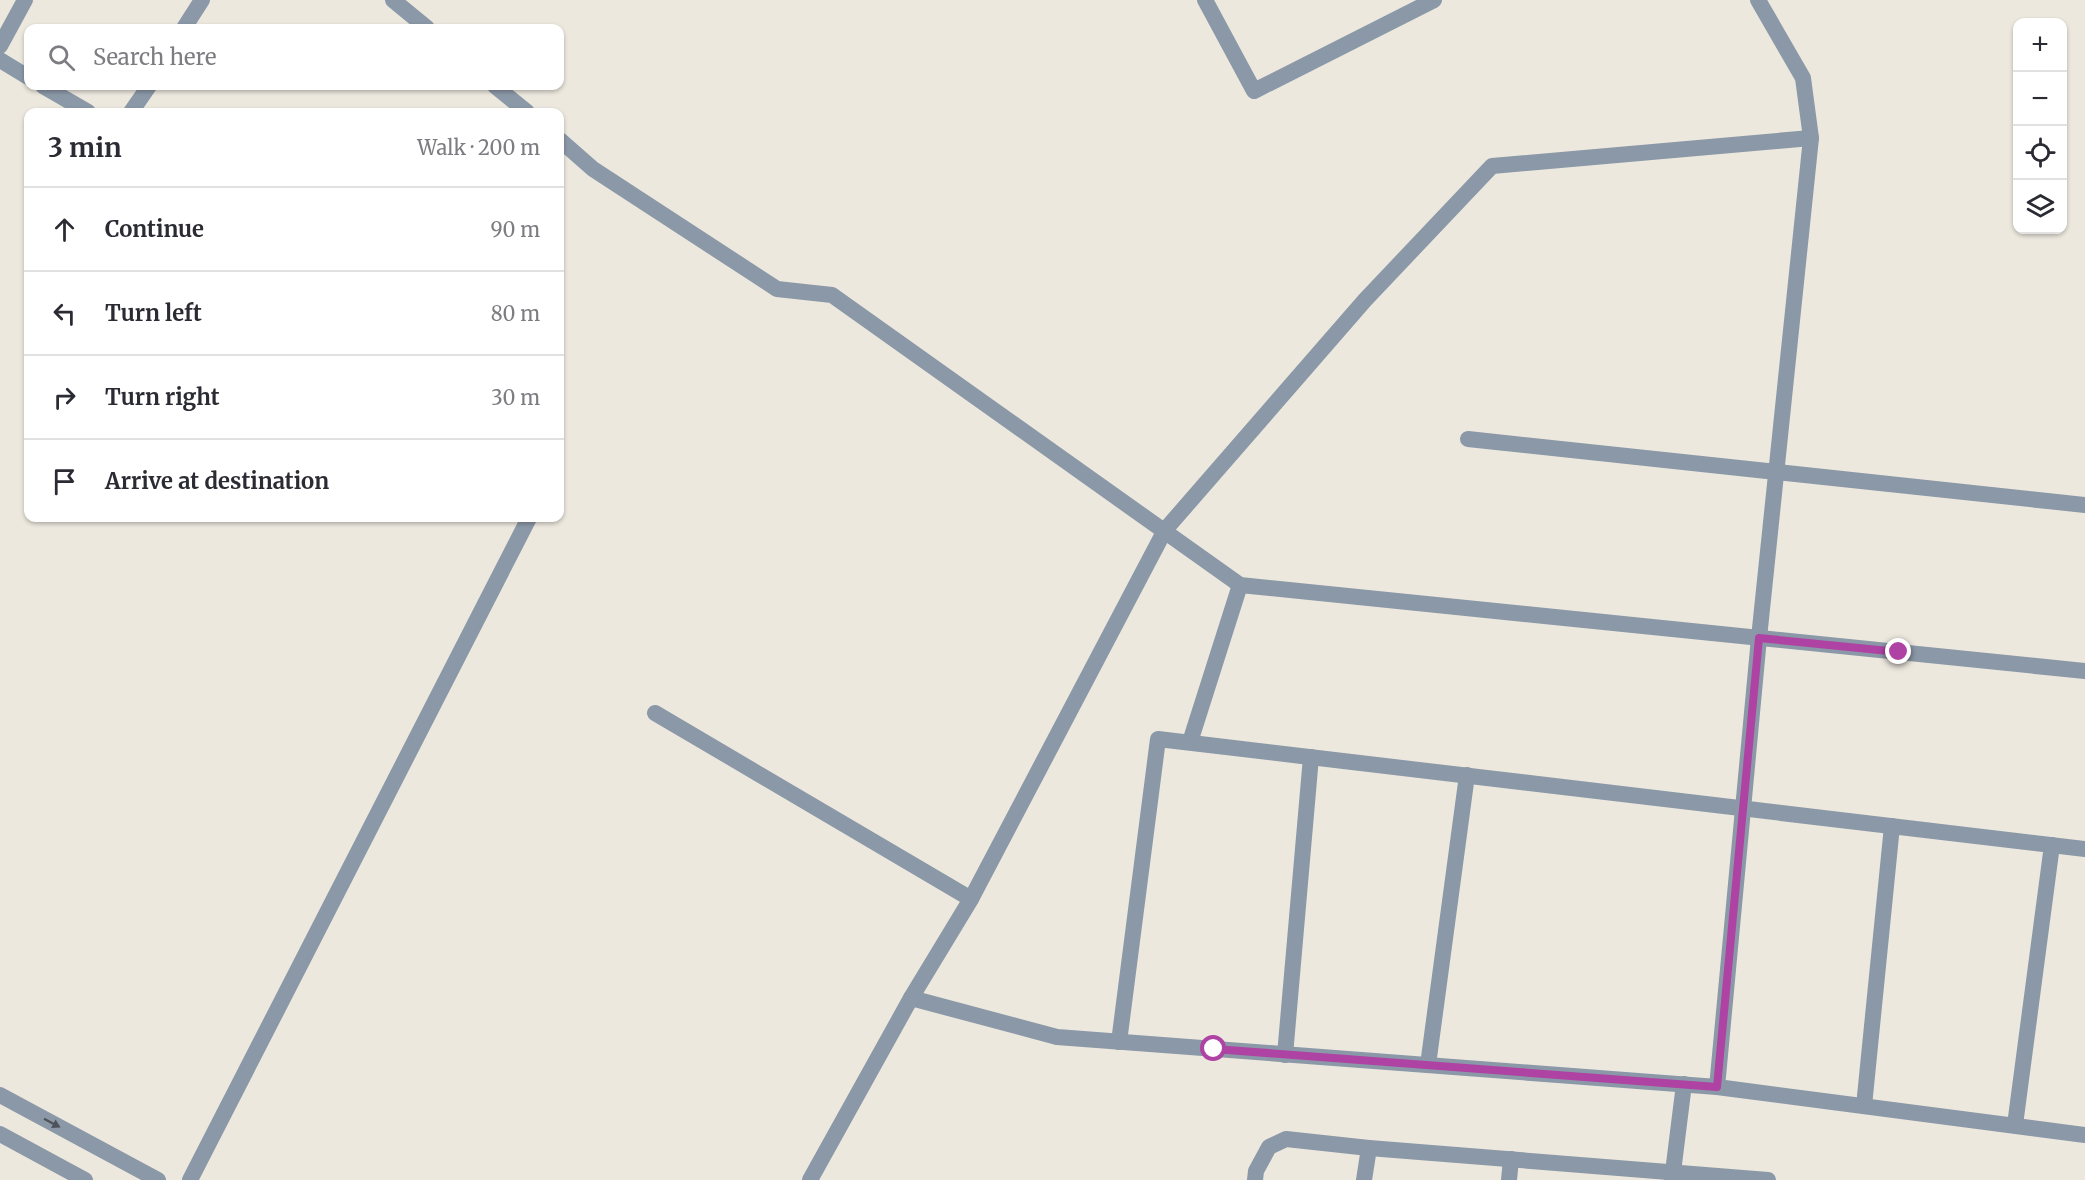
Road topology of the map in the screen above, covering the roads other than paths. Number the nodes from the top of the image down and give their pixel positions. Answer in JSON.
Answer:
{"nodes":[{"id":1,"x":25,"y":0,"type":"edge"},
{"id":2,"x":202,"y":0,"type":"edge"},
{"id":3,"x":393,"y":0,"type":"edge"},
{"id":4,"x":1205,"y":0,"type":"edge"},
{"id":5,"x":1434,"y":0,"type":"edge"},
{"id":6,"x":1758,"y":0,"type":"edge"},
{"id":7,"x":187,"y":24,"type":"edge"},
{"id":8,"x":422,"y":24,"type":"edge"},
{"id":9,"x":0,"y":46,"type":"edge"},
{"id":10,"x":0,"y":60,"type":"edge"},
{"id":11,"x":24,"y":75,"type":"edge"},
{"id":12,"x":50,"y":90,"type":"edge"},
{"id":13,"x":146,"y":90,"type":"edge"},
{"id":14,"x":500,"y":90,"type":"edge"},
{"id":15,"x":80,"y":108,"type":"edge"},
{"id":16,"x":134,"y":108,"type":"edge"},
{"id":17,"x":521,"y":108,"type":"edge"},
{"id":18,"x":1810,"y":138,"type":"junction"},
{"id":19,"x":564,"y":144,"type":"edge"},
{"id":20,"x":1468,"y":439,"type":"dead end"},
{"id":21,"x":1776,"y":472,"type":"junction"},
{"id":22,"x":2085,"y":505,"type":"edge"},
{"id":23,"x":527,"y":522,"type":"edge"},
{"id":24,"x":1165,"y":530,"type":"junction"},
{"id":25,"x":1240,"y":585,"type":"junction"},
{"id":26,"x":1759,"y":638,"type":"junction"},
{"id":27,"x":2085,"y":671,"type":"edge"},
{"id":28,"x":655,"y":712,"type":"dead end"},
{"id":29,"x":1190,"y":742,"type":"junction"},
{"id":30,"x":1311,"y":757,"type":"junction"},
{"id":31,"x":1467,"y":775,"type":"junction"},
{"id":32,"x":1743,"y":808,"type":"junction"},
{"id":33,"x":1892,"y":826,"type":"junction"},
{"id":34,"x":2052,"y":845,"type":"junction"},
{"id":35,"x":2085,"y":849,"type":"edge"},
{"id":36,"x":971,"y":899,"type":"junction"},
{"id":37,"x":911,"y":998,"type":"junction"},
{"id":38,"x":1119,"y":1042,"type":"junction"},
{"id":39,"x":1285,"y":1055,"type":"junction"},
{"id":40,"x":1428,"y":1065,"type":"junction"},
{"id":41,"x":1684,"y":1084,"type":"junction"},
{"id":42,"x":1717,"y":1087,"type":"junction"},
{"id":43,"x":0,"y":1095,"type":"edge"},
{"id":44,"x":1864,"y":1106,"type":"junction"},
{"id":45,"x":2015,"y":1125,"type":"junction"},
{"id":46,"x":0,"y":1134,"type":"edge"},
{"id":47,"x":2085,"y":1135,"type":"edge"},
{"id":48,"x":1369,"y":1148,"type":"junction"},
{"id":49,"x":1512,"y":1159,"type":"junction"},
{"id":50,"x":1673,"y":1176,"type":"edge"},
{"id":51,"x":86,"y":1180,"type":"edge"},
{"id":52,"x":158,"y":1180,"type":"edge"},
{"id":53,"x":190,"y":1180,"type":"edge"},
{"id":54,"x":810,"y":1180,"type":"edge"},
{"id":55,"x":1255,"y":1180,"type":"edge"},
{"id":56,"x":1364,"y":1180,"type":"edge"},
{"id":57,"x":1509,"y":1180,"type":"edge"},
{"id":58,"x":1768,"y":1180,"type":"edge"}],
"edges":[{"from":1,"to":9,"type":"street"},
{"from":2,"to":7,"type":"street"},
{"from":3,"to":8,"type":"street"},
{"from":4,"to":5,"type":"street"},
{"from":6,"to":18,"type":"street"},
{"from":10,"to":11,"type":"street"},
{"from":12,"to":15,"type":"street"},
{"from":13,"to":16,"type":"street"},
{"from":14,"to":17,"type":"street"},
{"from":18,"to":21,"type":"street"},
{"from":18,"to":24,"type":"street"},
{"from":19,"to":24,"type":"street"},
{"from":20,"to":21,"type":"street"},
{"from":21,"to":22,"type":"street"},
{"from":21,"to":26,"type":"street"},
{"from":23,"to":53,"type":"street"},
{"from":24,"to":25,"type":"street"},
{"from":24,"to":36,"type":"street"},
{"from":25,"to":26,"type":"street"},
{"from":25,"to":29,"type":"street"},
{"from":26,"to":27,"type":"street"},
{"from":26,"to":32,"type":"street"},
{"from":28,"to":36,"type":"street"},
{"from":29,"to":30,"type":"street"},
{"from":29,"to":38,"type":"street"},
{"from":30,"to":31,"type":"street"},
{"from":30,"to":39,"type":"street"},
{"from":31,"to":32,"type":"street"},
{"from":31,"to":40,"type":"street"},
{"from":32,"to":33,"type":"street"},
{"from":32,"to":42,"type":"street"},
{"from":33,"to":34,"type":"street"},
{"from":33,"to":44,"type":"street"},
{"from":34,"to":35,"type":"street"},
{"from":34,"to":45,"type":"street"},
{"from":36,"to":37,"type":"street"},
{"from":37,"to":38,"type":"street"},
{"from":37,"to":54,"type":"street"},
{"from":38,"to":39,"type":"street"},
{"from":39,"to":40,"type":"street"},
{"from":40,"to":41,"type":"street"},
{"from":41,"to":42,"type":"street"},
{"from":41,"to":50,"type":"street"},
{"from":42,"to":44,"type":"street"},
{"from":43,"to":52,"type":"street","one_way":true},
{"from":44,"to":45,"type":"street"},
{"from":45,"to":47,"type":"street"},
{"from":46,"to":51,"type":"street"},
{"from":48,"to":49,"type":"street"},
{"from":48,"to":55,"type":"street"},
{"from":48,"to":56,"type":"street"},
{"from":49,"to":50,"type":"street"},
{"from":49,"to":57,"type":"street"},
{"from":50,"to":58,"type":"street"}]}
